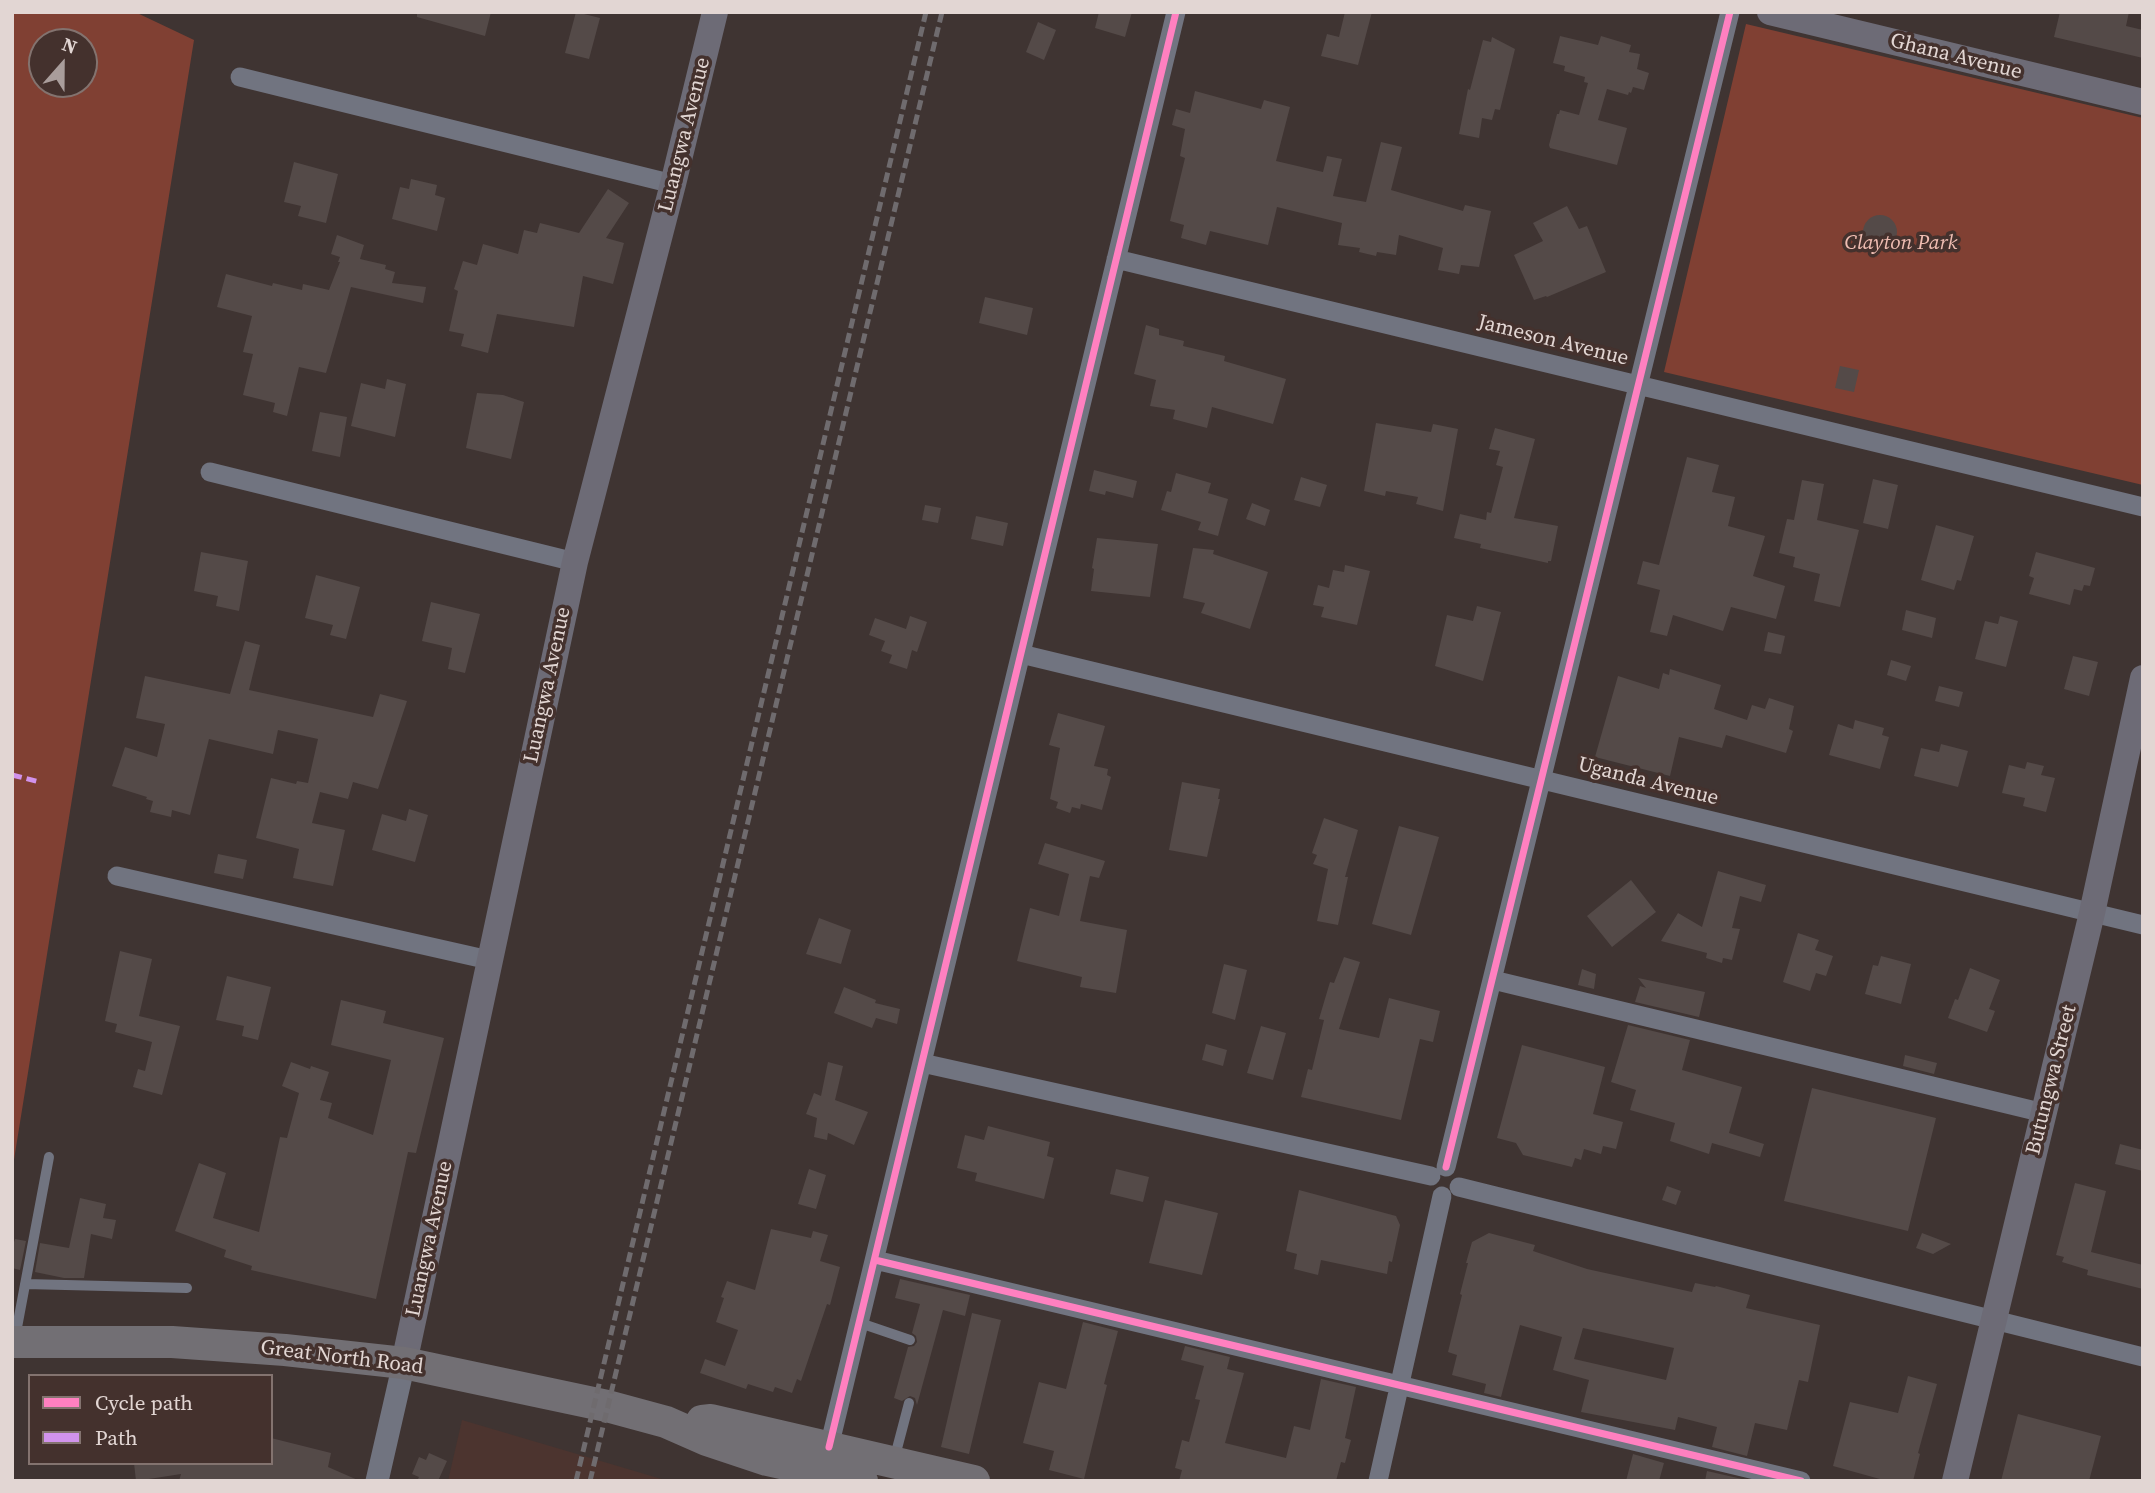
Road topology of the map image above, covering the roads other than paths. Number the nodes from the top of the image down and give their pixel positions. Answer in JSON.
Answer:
{"nodes":[{"id":1,"x":715,"y":12,"type":"edge"},
{"id":2,"x":1176,"y":12,"type":"edge"},
{"id":3,"x":1730,"y":12,"type":"edge"},
{"id":4,"x":1770,"y":12,"type":"edge"},
{"id":5,"x":240,"y":77,"type":"dead end"},
{"id":6,"x":2143,"y":102,"type":"edge"},
{"id":7,"x":673,"y":184,"type":"junction"},
{"id":8,"x":1116,"y":259,"type":"junction"},
{"id":9,"x":1639,"y":386,"type":"junction"},
{"id":10,"x":210,"y":472,"type":"dead end"},
{"id":11,"x":2143,"y":507,"type":"edge"},
{"id":12,"x":575,"y":562,"type":"junction"},
{"id":13,"x":1021,"y":654,"type":"junction"},
{"id":14,"x":2143,"y":678,"type":"edge"},
{"id":15,"x":1542,"y":780,"type":"junction"},
{"id":16,"x":117,"y":876,"type":"dead end"},
{"id":17,"x":2092,"y":913,"type":"junction"},
{"id":18,"x":2143,"y":925,"type":"edge"},
{"id":19,"x":489,"y":960,"type":"junction"},
{"id":20,"x":1493,"y":980,"type":"junction"},
{"id":21,"x":922,"y":1063,"type":"junction"},
{"id":22,"x":2044,"y":1113,"type":"junction"},
{"id":23,"x":49,"y":1157,"type":"dead end"},
{"id":24,"x":1439,"y":1171,"type":"junction"},
{"id":25,"x":1450,"y":1191,"type":"junction"},
{"id":26,"x":875,"y":1260,"type":"junction"},
{"id":27,"x":25,"y":1284,"type":"junction"},
{"id":28,"x":187,"y":1287,"type":"dead end"},
{"id":29,"x":1994,"y":1321,"type":"junction"},
{"id":30,"x":860,"y":1323,"type":"junction"},
{"id":31,"x":910,"y":1340,"type":"dead end"},
{"id":32,"x":13,"y":1342,"type":"edge"},
{"id":33,"x":2143,"y":1357,"type":"edge"},
{"id":34,"x":404,"y":1363,"type":"junction"},
{"id":35,"x":1400,"y":1385,"type":"junction"},
{"id":36,"x":909,"y":1402,"type":"dead end"},
{"id":37,"x":893,"y":1462,"type":"junction"},
{"id":38,"x":825,"y":1466,"type":"edge"},
{"id":39,"x":377,"y":1481,"type":"edge"},
{"id":40,"x":862,"y":1481,"type":"edge"},
{"id":41,"x":974,"y":1481,"type":"edge"},
{"id":42,"x":1378,"y":1481,"type":"edge"},
{"id":43,"x":1801,"y":1481,"type":"edge"},
{"id":44,"x":1955,"y":1481,"type":"edge"}],
"edges":[{"from":1,"to":7,"type":"main road","name":"Luangwa Avenue"},
{"from":2,"to":8,"type":"street"},
{"from":3,"to":9,"type":"street"},
{"from":4,"to":6,"type":"main road","name":"Ghana Avenue"},
{"from":5,"to":7,"type":"street"},
{"from":7,"to":12,"type":"main road","name":"Luangwa Avenue"},
{"from":8,"to":9,"type":"street","name":"Jameson Avenue"},
{"from":8,"to":13,"type":"street"},
{"from":9,"to":11,"type":"street","name":"Jameson Avenue"},
{"from":9,"to":15,"type":"street"},
{"from":10,"to":12,"type":"street"},
{"from":12,"to":19,"type":"main road","name":"Luangwa Avenue"},
{"from":13,"to":15,"type":"street","name":"Uganda Avenue"},
{"from":13,"to":21,"type":"street"},
{"from":14,"to":17,"type":"main road","name":"Butungwa Street"},
{"from":15,"to":17,"type":"street","name":"Uganda Avenue"},
{"from":15,"to":20,"type":"street"},
{"from":16,"to":19,"type":"street"},
{"from":17,"to":18,"type":"street","name":"Uganda Avenue"},
{"from":17,"to":22,"type":"main road","name":"Butungwa Street"},
{"from":19,"to":34,"type":"main road","name":"Luangwa Avenue"},
{"from":20,"to":22,"type":"street"},
{"from":20,"to":24,"type":"street"},
{"from":21,"to":24,"type":"street"},
{"from":21,"to":26,"type":"street"},
{"from":22,"to":29,"type":"main road","name":"Butungwa Street"},
{"from":23,"to":27,"type":"lane"},
{"from":24,"to":25,"type":"street"},
{"from":25,"to":29,"type":"street"},
{"from":25,"to":35,"type":"street"},
{"from":26,"to":30,"type":"street"},
{"from":26,"to":35,"type":"street"},
{"from":27,"to":28,"type":"lane"},
{"from":27,"to":32,"type":"lane"},
{"from":29,"to":33,"type":"street"},
{"from":29,"to":44,"type":"main road","name":"Butungwa Street"},
{"from":30,"to":31,"type":"lane"},
{"from":30,"to":38,"type":"street"},
{"from":32,"to":34,"type":"highway","name":"Great North Road"},
{"from":34,"to":38,"type":"highway","name":"Great North Road"},
{"from":34,"to":39,"type":"street"},
{"from":35,"to":42,"type":"street"},
{"from":35,"to":43,"type":"street"},
{"from":36,"to":37,"type":"lane"},
{"from":37,"to":38,"type":"highway","name":"Great North Road"},
{"from":37,"to":41,"type":"highway","name":"Great North Road"},
{"from":38,"to":40,"type":"highway","name":"Great North Road"}]}
